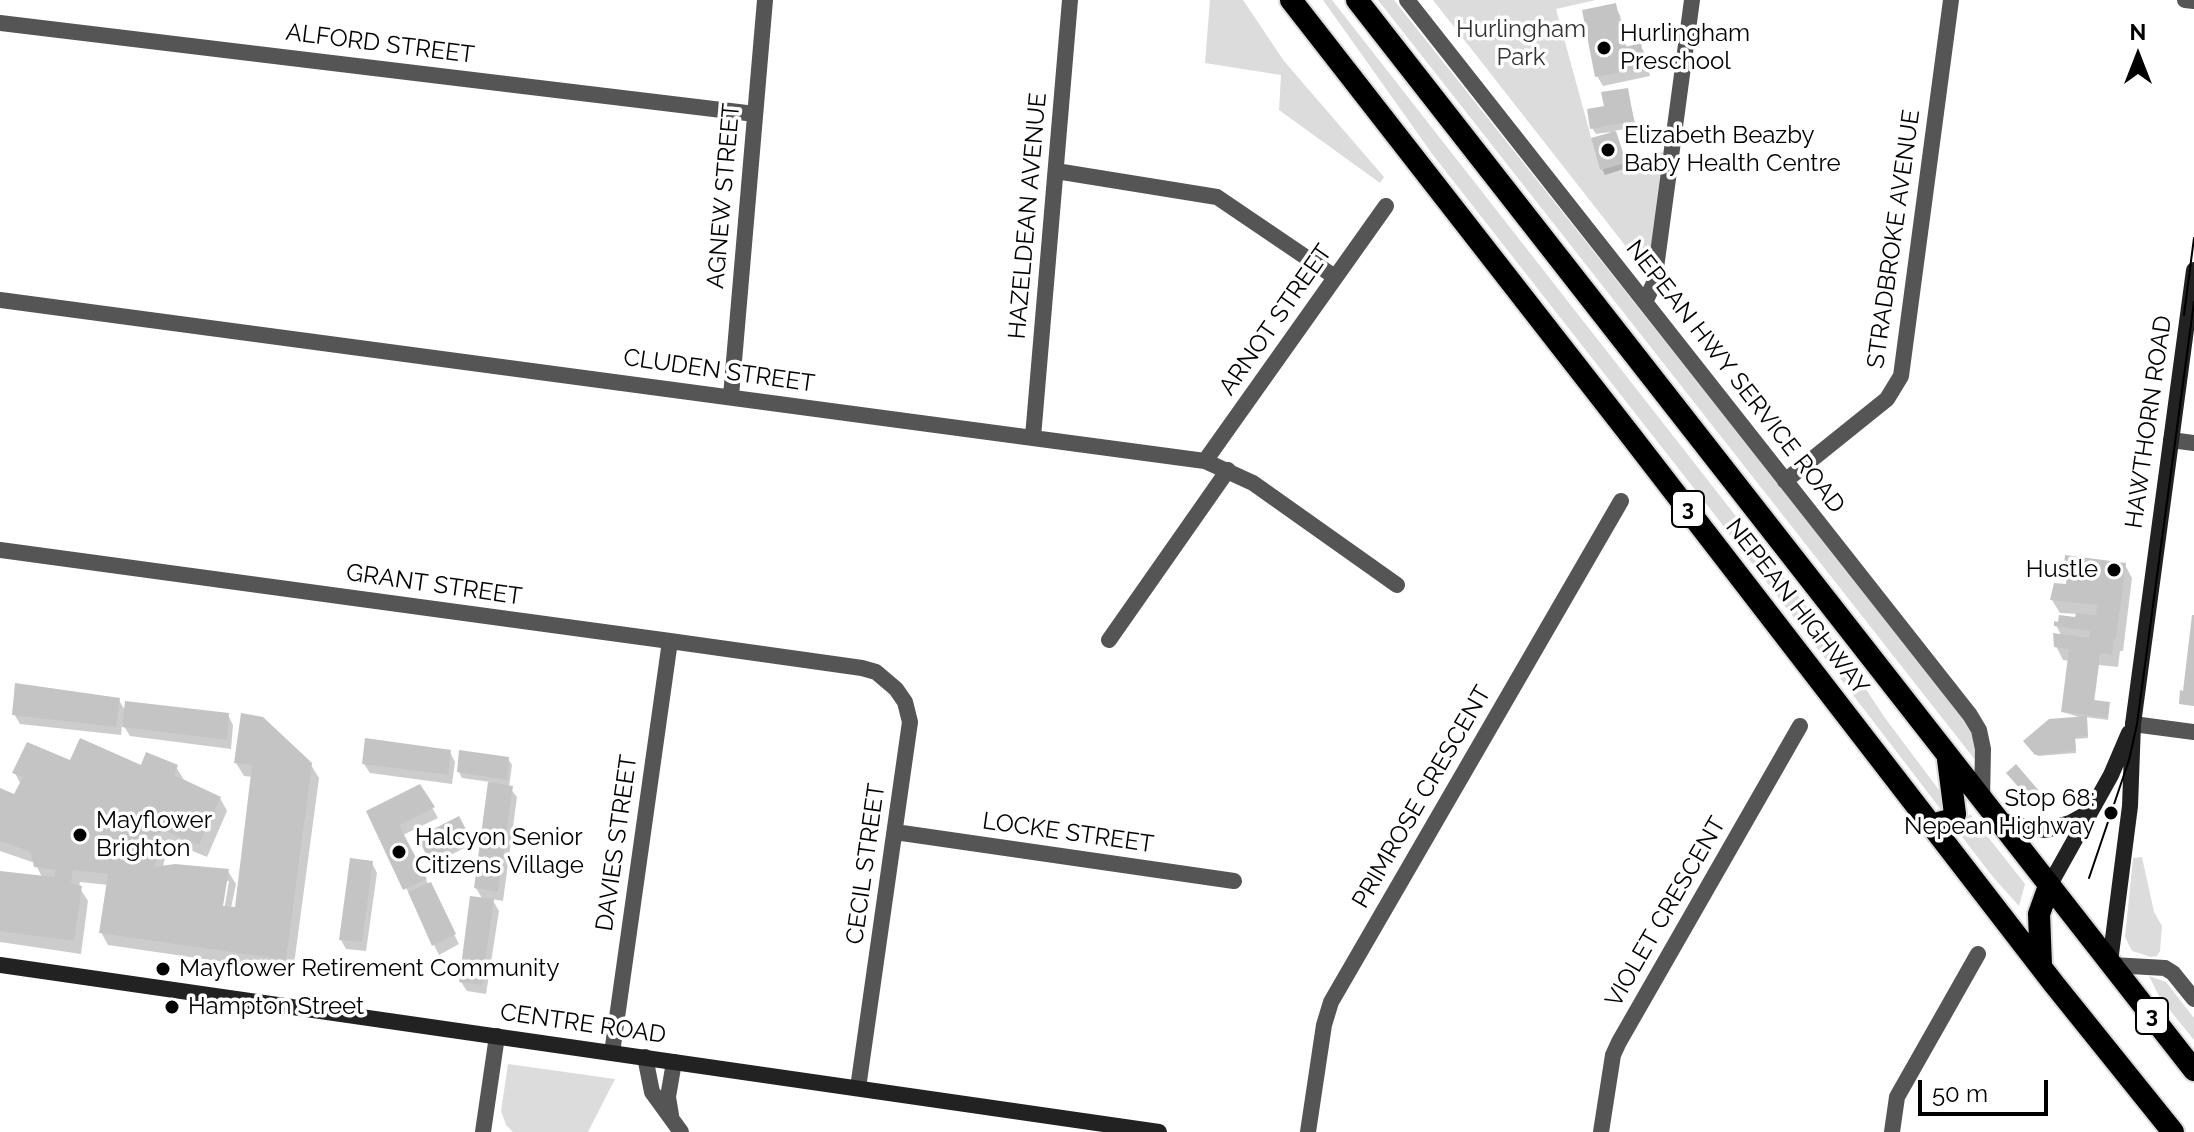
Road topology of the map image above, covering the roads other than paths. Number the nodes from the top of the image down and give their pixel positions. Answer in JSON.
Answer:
{"nodes":[{"id":1,"x":765,"y":0,"type":"edge"},
{"id":2,"x":1070,"y":0,"type":"edge"},
{"id":3,"x":1291,"y":0,"type":"edge"},
{"id":4,"x":1357,"y":0,"type":"edge"},
{"id":5,"x":1407,"y":0,"type":"edge"},
{"id":6,"x":1692,"y":0,"type":"edge"},
{"id":7,"x":1951,"y":0,"type":"edge"},
{"id":8,"x":2185,"y":0,"type":"edge"},
{"id":9,"x":2194,"y":1,"type":"edge"},
{"id":10,"x":0,"y":23,"type":"edge"},
{"id":11,"x":755,"y":114,"type":"junction"},
{"id":12,"x":1056,"y":171,"type":"junction"},
{"id":13,"x":1386,"y":206,"type":"dead end"},
{"id":14,"x":2194,"y":270,"type":"edge"},
{"id":15,"x":1335,"y":277,"type":"junction"},
{"id":16,"x":0,"y":300,"type":"edge"},
{"id":17,"x":1646,"y":300,"type":"junction"},
{"id":18,"x":731,"y":396,"type":"junction"},
{"id":19,"x":1033,"y":437,"type":"junction"},
{"id":20,"x":2171,"y":440,"type":"junction"},
{"id":21,"x":2194,"y":443,"type":"edge"},
{"id":22,"x":1205,"y":461,"type":"junction"},
{"id":23,"x":1228,"y":470,"type":"junction"},
{"id":24,"x":1785,"y":481,"type":"junction"},
{"id":25,"x":1621,"y":501,"type":"dead end"},
{"id":26,"x":0,"y":550,"type":"edge"},
{"id":27,"x":1397,"y":585,"type":"dead end"},
{"id":28,"x":1109,"y":640,"type":"dead end"},
{"id":29,"x":670,"y":641,"type":"junction"},
{"id":30,"x":862,"y":668,"type":"joint"},
{"id":31,"x":2133,"y":724,"type":"junction"},
{"id":32,"x":1800,"y":726,"type":"dead end"},
{"id":33,"x":2194,"y":732,"type":"edge"},
{"id":34,"x":1948,"y":758,"type":"junction"},
{"id":35,"x":1982,"y":801,"type":"junction"},
{"id":36,"x":2094,"y":808,"type":"junction"},
{"id":37,"x":1996,"y":819,"type":"junction"},
{"id":38,"x":1931,"y":825,"type":"junction"},
{"id":39,"x":895,"y":832,"type":"junction"},
{"id":40,"x":1234,"y":881,"type":"dead end"},
{"id":41,"x":2049,"y":886,"type":"junction"},
{"id":42,"x":1978,"y":954,"type":"dead end"},
{"id":43,"x":2111,"y":964,"type":"junction"},
{"id":44,"x":0,"y":965,"type":"edge"},
{"id":45,"x":2041,"y":965,"type":"junction"},
{"id":46,"x":2194,"y":999,"type":"edge"},
{"id":47,"x":497,"y":1036,"type":"junction"},
{"id":48,"x":612,"y":1053,"type":"junction"},
{"id":49,"x":645,"y":1057,"type":"junction"},
{"id":50,"x":674,"y":1062,"type":"junction"},
{"id":51,"x":2194,"y":1070,"type":"edge"},
{"id":52,"x":858,"y":1088,"type":"junction"},
{"id":53,"x":671,"y":1117,"type":"junction"},
{"id":54,"x":483,"y":1132,"type":"edge"},
{"id":55,"x":681,"y":1132,"type":"edge"},
{"id":56,"x":1159,"y":1132,"type":"edge"},
{"id":57,"x":1308,"y":1132,"type":"edge"},
{"id":58,"x":1601,"y":1132,"type":"edge"},
{"id":59,"x":1892,"y":1132,"type":"edge"},
{"id":60,"x":2173,"y":1132,"type":"edge"}],
"edges":[{"from":1,"to":11,"type":"street","name":"AGNEW STREET"},
{"from":2,"to":12,"type":"street","name":"HAZELDEAN AVENUE"},
{"from":3,"to":38,"type":"highway","name":"NEPEAN HIGHWAY","number":"3"},
{"from":4,"to":34,"type":"highway","name":"NEPEAN HIGHWAY","number":"3"},
{"from":5,"to":17,"type":"street","name":"NEPEAN HWY SERVICE ROAD"},
{"from":6,"to":17,"type":"street"},
{"from":7,"to":24,"type":"street","name":"STRADBROKE AVENUE"},
{"from":8,"to":9,"type":"street"},
{"from":10,"to":11,"type":"street","name":"ALFORD STREET"},
{"from":11,"to":18,"type":"street","name":"AGNEW STREET"},
{"from":12,"to":15,"type":"street"},
{"from":12,"to":19,"type":"street","name":"HAZELDEAN AVENUE"},
{"from":13,"to":15,"type":"street","name":"ARNOT STREET"},
{"from":14,"to":20,"type":"main road","name":"HAWTHORN ROAD"},
{"from":15,"to":22,"type":"street","name":"ARNOT STREET"},
{"from":16,"to":18,"type":"street","name":"CLUDEN STREET"},
{"from":17,"to":24,"type":"street","name":"NEPEAN HWY SERVICE ROAD"},
{"from":18,"to":19,"type":"street","name":"CLUDEN STREET"},
{"from":19,"to":22,"type":"street","name":"CLUDEN STREET"},
{"from":20,"to":21,"type":"street"},
{"from":20,"to":31,"type":"main road","name":"HAWTHORN ROAD"},
{"from":22,"to":23,"type":"street","name":"CLUDEN STREET"},
{"from":23,"to":27,"type":"street","name":"CLUDEN STREET"},
{"from":23,"to":28,"type":"street"},
{"from":24,"to":35,"type":"street","name":"NEPEAN HWY SERVICE ROAD"},
{"from":25,"to":57,"type":"street","name":"PRIMROSE CRESCENT"},
{"from":26,"to":29,"type":"street","name":"GRANT STREET"},
{"from":29,"to":30,"type":"street","name":"GRANT STREET"},
{"from":29,"to":48,"type":"street","name":"DAVIES STREET"},
{"from":30,"to":39,"type":"street","name":"CECIL STREET"},
{"from":31,"to":33,"type":"street"},
{"from":31,"to":36,"type":"main road","name":"HAWTHORN ROAD"},
{"from":31,"to":43,"type":"main road","name":"HAWTHORN ROAD"},
{"from":32,"to":58,"type":"street","name":"VIOLET CRESCENT"},
{"from":34,"to":35,"type":"highway","name":"NEPEAN HIGHWAY","number":"3"},
{"from":34,"to":38,"type":"highway"},
{"from":35,"to":37,"type":"highway","name":"NEPEAN HIGHWAY","number":"3"},
{"from":36,"to":37,"type":"main road"},
{"from":36,"to":41,"type":"main road","name":"HAWTHORN ROAD"},
{"from":37,"to":41,"type":"highway","name":"NEPEAN HIGHWAY","number":"3"},
{"from":38,"to":45,"type":"highway","name":"NEPEAN HIGHWAY","number":"3"},
{"from":39,"to":40,"type":"street","name":"LOCKE STREET"},
{"from":39,"to":52,"type":"street","name":"CECIL STREET"},
{"from":41,"to":43,"type":"highway","name":"NEPEAN HIGHWAY","number":"3"},
{"from":41,"to":45,"type":"highway"},
{"from":42,"to":59,"type":"street"},
{"from":43,"to":46,"type":"street"},
{"from":43,"to":51,"type":"highway","name":"NEPEAN HIGHWAY","number":"3"},
{"from":44,"to":47,"type":"main road","name":"CENTRE ROAD"},
{"from":45,"to":60,"type":"highway","name":"NEPEAN HIGHWAY","number":"3"},
{"from":47,"to":48,"type":"main road","name":"CENTRE ROAD"},
{"from":47,"to":54,"type":"street"},
{"from":48,"to":49,"type":"main road","name":"CENTRE ROAD"},
{"from":49,"to":50,"type":"main road","name":"CENTRE ROAD"},
{"from":49,"to":53,"type":"street"},
{"from":50,"to":52,"type":"main road","name":"CENTRE ROAD"},
{"from":50,"to":53,"type":"street"},
{"from":52,"to":56,"type":"main road","name":"CENTRE ROAD"},
{"from":53,"to":55,"type":"street"}]}
